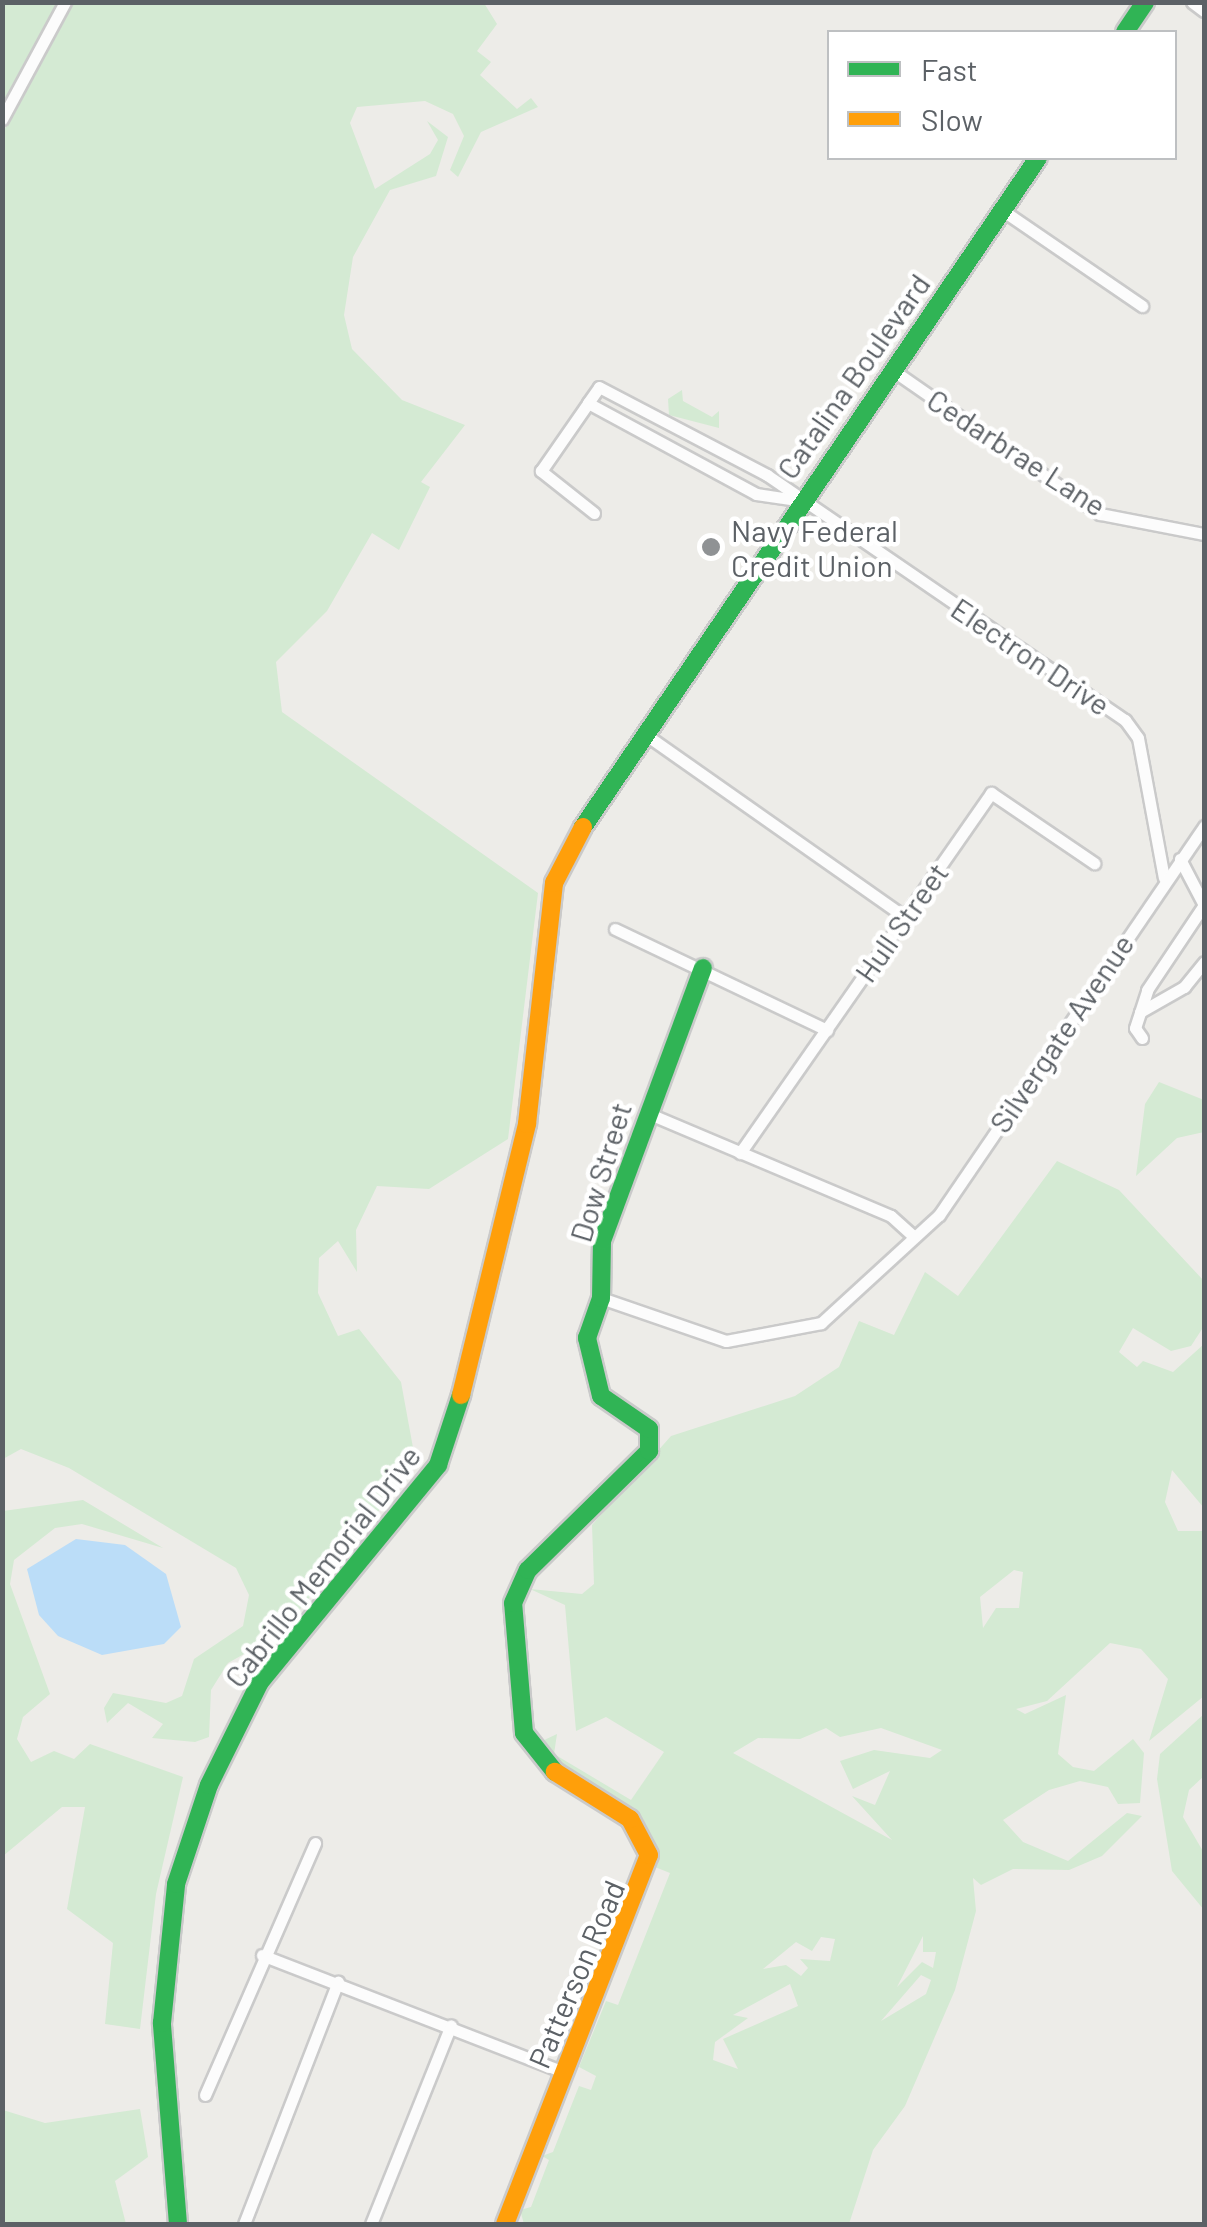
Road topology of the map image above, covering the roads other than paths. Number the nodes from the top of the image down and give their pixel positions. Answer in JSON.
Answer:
{"nodes":[{"id":1,"x":65,"y":2,"type":"edge"},
{"id":2,"x":1146,"y":2,"type":"edge"},
{"id":3,"x":1192,"y":2,"type":"edge"},
{"id":4,"x":1204,"y":12,"type":"edge"},
{"id":5,"x":1125,"y":30,"type":"edge"},
{"id":6,"x":2,"y":119,"type":"edge"},
{"id":7,"x":1037,"y":160,"type":"edge"},
{"id":8,"x":1002,"y":210,"type":"junction"},
{"id":9,"x":1142,"y":306,"type":"dead end"},
{"id":10,"x":891,"y":369,"type":"junction"},
{"id":11,"x":588,"y":404,"type":"junction"},
{"id":12,"x":800,"y":500,"type":"junction"},
{"id":13,"x":594,"y":513,"type":"dead end"},
{"id":14,"x":1204,"y":534,"type":"edge"},
{"id":15,"x":646,"y":735,"type":"junction"},
{"id":16,"x":1204,"y":826,"type":"edge"},
{"id":17,"x":583,"y":827,"type":"joint"},
{"id":18,"x":1180,"y":859,"type":"junction"},
{"id":19,"x":1094,"y":863,"type":"dead end"},
{"id":20,"x":1164,"y":878,"type":"junction"},
{"id":21,"x":905,"y":917,"type":"junction"},
{"id":22,"x":615,"y":929,"type":"dead end"},
{"id":23,"x":1204,"y":962,"type":"edge"},
{"id":24,"x":703,"y":968,"type":"junction"},
{"id":25,"x":1140,"y":1012,"type":"junction"},
{"id":26,"x":827,"y":1030,"type":"junction"},
{"id":27,"x":1142,"y":1038,"type":"dead end"},
{"id":28,"x":652,"y":1115,"type":"junction"},
{"id":29,"x":740,"y":1153,"type":"junction"},
{"id":30,"x":913,"y":1236,"type":"junction"},
{"id":31,"x":600,"y":1298,"type":"junction"},
{"id":32,"x":601,"y":1396,"type":"joint"},
{"id":33,"x":315,"y":1842,"type":"dead end"},
{"id":34,"x":262,"y":1956,"type":"junction"},
{"id":35,"x":338,"y":1982,"type":"junction"},
{"id":36,"x":451,"y":2025,"type":"junction"},
{"id":37,"x":564,"y":2072,"type":"junction"},
{"id":38,"x":205,"y":2094,"type":"dead end"},
{"id":39,"x":178,"y":2224,"type":"edge"},
{"id":40,"x":244,"y":2224,"type":"edge"},
{"id":41,"x":372,"y":2224,"type":"edge"},
{"id":42,"x":506,"y":2224,"type":"edge"}],
"edges":[{"from":1,"to":6,"type":"street"},
{"from":2,"to":5,"type":"main road"},
{"from":3,"to":4,"type":"street"},
{"from":7,"to":8,"type":"main road","name":"Catalina Boulevard"},
{"from":8,"to":9,"type":"street"},
{"from":8,"to":10,"type":"main road","name":"Catalina Boulevard"},
{"from":10,"to":12,"type":"main road","name":"Catalina Boulevard"},
{"from":10,"to":14,"type":"street","name":"Cedarbrae Lane"},
{"from":11,"to":12,"type":"street","name":"Electron Drive"},
{"from":11,"to":12,"type":"street","name":"Electron Drive"},
{"from":11,"to":13,"type":"street"},
{"from":12,"to":15,"type":"main road","name":"Catalina Boulevard"},
{"from":12,"to":20,"type":"street","name":"Electron Drive"},
{"from":15,"to":17,"type":"main road","name":"Catalina Boulevard"},
{"from":15,"to":21,"type":"street"},
{"from":16,"to":18,"type":"street","name":"Silvergate Avenue"},
{"from":17,"to":39,"type":"main road","name":"Cabrillo Memorial Drive"},
{"from":18,"to":20,"type":"street","name":"Silvergate Avenue"},
{"from":18,"to":25,"type":"street"},
{"from":19,"to":21,"type":"street","name":"Hull Street"},
{"from":20,"to":30,"type":"street","name":"Silvergate Avenue"},
{"from":21,"to":26,"type":"street","name":"Hull Street"},
{"from":22,"to":24,"type":"street"},
{"from":23,"to":25,"type":"street"},
{"from":24,"to":26,"type":"street"},
{"from":24,"to":28,"type":"main road","name":"Dow Street"},
{"from":25,"to":27,"type":"street"},
{"from":26,"to":29,"type":"street","name":"Hull Street"},
{"from":28,"to":29,"type":"street"},
{"from":28,"to":31,"type":"main road","name":"Dow Street"},
{"from":29,"to":30,"type":"street"},
{"from":30,"to":31,"type":"street","name":"Silvergate Avenue"},
{"from":31,"to":32,"type":"main road","name":"Dow Street"},
{"from":32,"to":37,"type":"main road","name":"Patterson Road"},
{"from":33,"to":34,"type":"street"},
{"from":34,"to":35,"type":"street"},
{"from":34,"to":38,"type":"street"},
{"from":35,"to":36,"type":"street"},
{"from":35,"to":40,"type":"street"},
{"from":36,"to":37,"type":"street"},
{"from":36,"to":41,"type":"street"},
{"from":37,"to":42,"type":"main road","name":"Patterson Road"}]}
